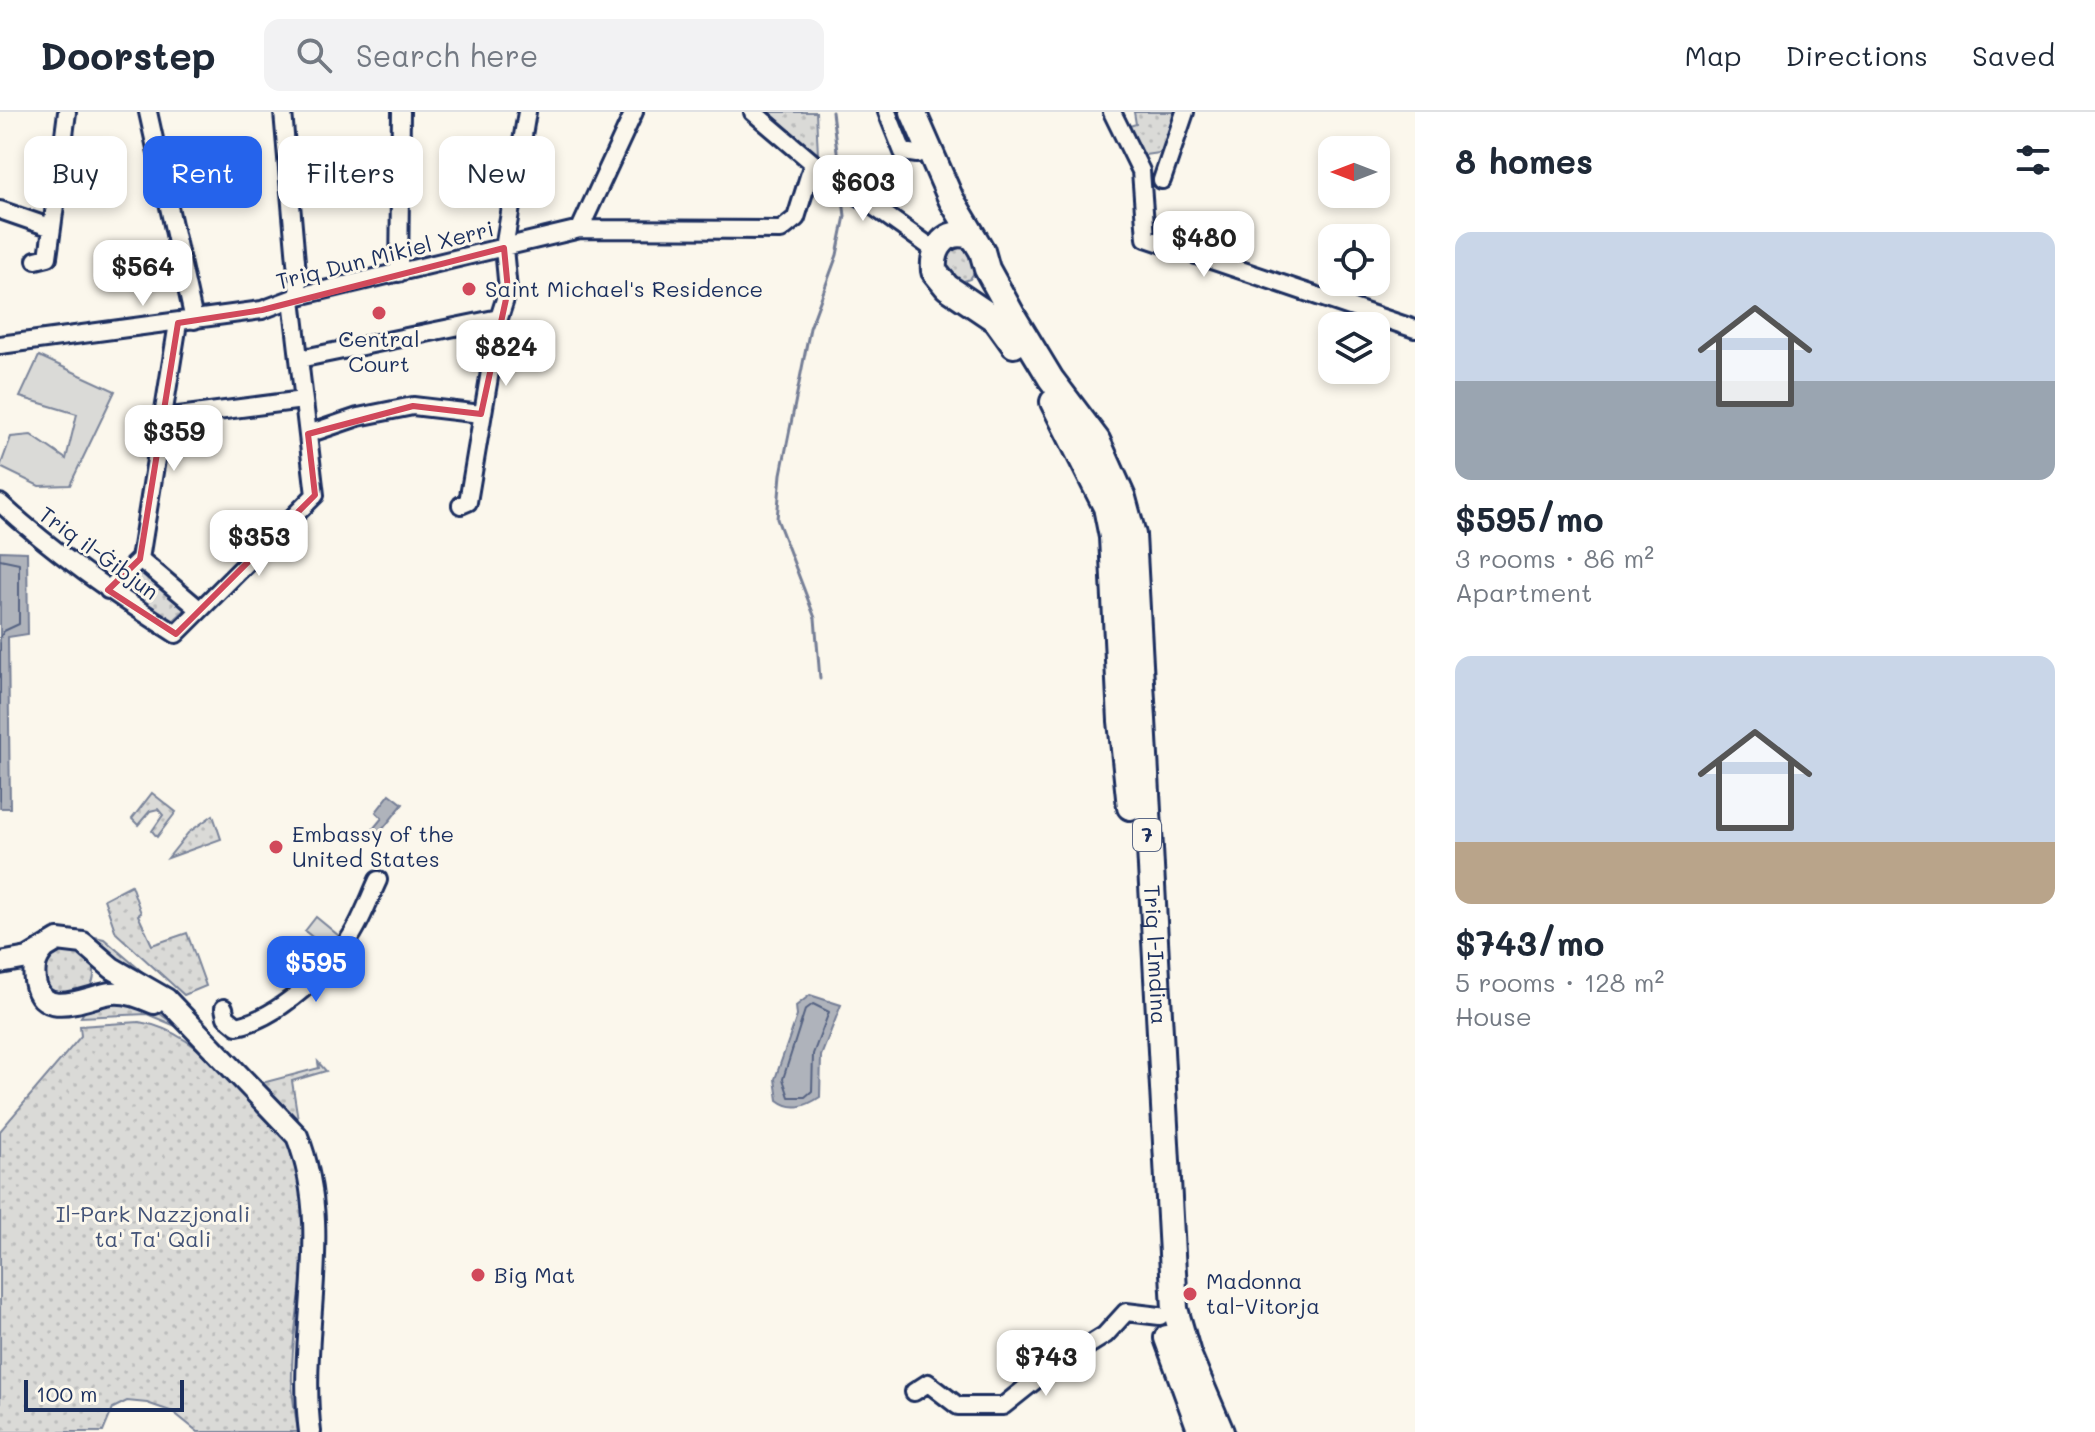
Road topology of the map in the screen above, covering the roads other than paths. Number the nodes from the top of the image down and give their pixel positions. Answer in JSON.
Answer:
{"nodes":[{"id":1,"x":67,"y":112,"type":"edge"},
{"id":2,"x":148,"y":112,"type":"edge"},
{"id":3,"x":283,"y":112,"type":"edge"},
{"id":4,"x":401,"y":112,"type":"edge"},
{"id":5,"x":527,"y":112,"type":"edge"},
{"id":6,"x":634,"y":112,"type":"edge"},
{"id":7,"x":753,"y":112,"type":"edge"},
{"id":8,"x":887,"y":112,"type":"edge"},
{"id":9,"x":900,"y":112,"type":"edge"},
{"id":10,"x":913,"y":112,"type":"edge"},
{"id":11,"x":1112,"y":112,"type":"edge"},
{"id":12,"x":1185,"y":112,"type":"edge"},
{"id":13,"x":917,"y":154,"type":"junction"},
{"id":14,"x":813,"y":163,"type":"junction"},
{"id":15,"x":1162,"y":180,"type":"dead end"},
{"id":16,"x":0,"y":210,"type":"edge"},
{"id":17,"x":52,"y":228,"type":"junction"},
{"id":18,"x":580,"y":229,"type":"junction"},
{"id":19,"x":970,"y":236,"type":"junction"},
{"id":20,"x":939,"y":246,"type":"junction"},
{"id":21,"x":504,"y":248,"type":"junction"},
{"id":22,"x":36,"y":260,"type":"dead end"},
{"id":23,"x":987,"y":269,"type":"junction"},
{"id":24,"x":399,"y":273,"type":"junction"},
{"id":25,"x":954,"y":290,"type":"junction"},
{"id":26,"x":296,"y":297,"type":"junction"},
{"id":27,"x":499,"y":318,"type":"junction"},
{"id":28,"x":186,"y":322,"type":"junction"},
{"id":29,"x":1415,"y":329,"type":"edge"},
{"id":30,"x":0,"y":345,"type":"edge"},
{"id":31,"x":299,"y":359,"type":"junction"},
{"id":32,"x":303,"y":400,"type":"junction"},
{"id":33,"x":481,"y":414,"type":"junction"},
{"id":34,"x":163,"y":418,"type":"junction"},
{"id":35,"x":308,"y":434,"type":"junction"},
{"id":36,"x":0,"y":503,"type":"edge"},
{"id":37,"x":461,"y":505,"type":"dead end"},
{"id":38,"x":140,"y":559,"type":"junction"},
{"id":39,"x":108,"y":590,"type":"junction"},
{"id":40,"x":199,"y":609,"type":"junction"},
{"id":41,"x":378,"y":880,"type":"dead end"},
{"id":42,"x":47,"y":946,"type":"junction"},
{"id":43,"x":92,"y":950,"type":"junction"},
{"id":44,"x":0,"y":964,"type":"edge"},
{"id":45,"x":35,"y":979,"type":"junction"},
{"id":46,"x":82,"y":1002,"type":"junction"},
{"id":47,"x":224,"y":1008,"type":"dead end"},
{"id":48,"x":185,"y":1020,"type":"junction"},
{"id":49,"x":1160,"y":1316,"type":"junction"},
{"id":50,"x":914,"y":1392,"type":"dead end"},
{"id":51,"x":310,"y":1432,"type":"edge"},
{"id":52,"x":1201,"y":1432,"type":"edge"},
{"id":53,"x":1221,"y":1432,"type":"edge"}],
"edges":[{"from":1,"to":17,"type":"street"},
{"from":2,"to":28,"type":"street"},
{"from":3,"to":26,"type":"street"},
{"from":4,"to":24,"type":"street"},
{"from":5,"to":21,"type":"street"},
{"from":6,"to":18,"type":"street"},
{"from":7,"to":14,"type":"street"},
{"from":8,"to":13,"type":"street"},
{"from":9,"to":13,"type":"highway","name":"Triq l-Imdina","number":"7"},
{"from":10,"to":19,"type":"highway","name":"Triq l-Imdina","number":"7"},
{"from":11,"to":29,"type":"street"},
{"from":12,"to":15,"type":"street"},
{"from":13,"to":20,"type":"highway","name":"Triq l-Imdina","number":"7"},
{"from":14,"to":18,"type":"street","name":"Triq Dun Mikiel Xerri"},
{"from":14,"to":20,"type":"street"},
{"from":16,"to":17,"type":"street"},
{"from":17,"to":22,"type":"street"},
{"from":18,"to":21,"type":"street","name":"Triq Dun Mikiel Xerri"},
{"from":19,"to":20,"type":"highway"},
{"from":19,"to":23,"type":"highway","name":"Triq l-Imdina","number":"7"},
{"from":20,"to":25,"type":"highway","name":"Triq l-Imdina","number":"7"},
{"from":21,"to":24,"type":"street","name":"Triq Dun Mikiel Xerri"},
{"from":21,"to":27,"type":"street"},
{"from":23,"to":25,"type":"highway"},
{"from":23,"to":53,"type":"highway","name":"Triq l-Imdina","number":"7"},
{"from":24,"to":26,"type":"street","name":"Triq Dun Mikiel Xerri"},
{"from":25,"to":49,"type":"highway","name":"Triq l-Imdina","number":"7"},
{"from":26,"to":28,"type":"street","name":"Triq Dun Mikiel Xerri"},
{"from":26,"to":31,"type":"street"},
{"from":27,"to":31,"type":"street"},
{"from":27,"to":33,"type":"street"},
{"from":28,"to":30,"type":"street","name":"Triq Dun Mikiel Xerri"},
{"from":28,"to":34,"type":"street"},
{"from":31,"to":32,"type":"street"},
{"from":32,"to":34,"type":"street"},
{"from":32,"to":35,"type":"street"},
{"from":33,"to":35,"type":"street"},
{"from":33,"to":37,"type":"street"},
{"from":34,"to":38,"type":"street"},
{"from":35,"to":40,"type":"street"},
{"from":36,"to":39,"type":"street","name":"Triq il-Ġibjun"},
{"from":38,"to":39,"type":"street"},
{"from":38,"to":40,"type":"street"},
{"from":39,"to":40,"type":"street","name":"Triq il-Ġibjun"},
{"from":41,"to":47,"type":"street"},
{"from":42,"to":43,"type":"main road"},
{"from":42,"to":44,"type":"main road"},
{"from":42,"to":45,"type":"main road"},
{"from":43,"to":46,"type":"main road"},
{"from":43,"to":48,"type":"main road"},
{"from":44,"to":45,"type":"main road"},
{"from":45,"to":46,"type":"main road"},
{"from":46,"to":48,"type":"main road"},
{"from":48,"to":51,"type":"main road"},
{"from":49,"to":50,"type":"street"},
{"from":49,"to":52,"type":"highway","name":"Triq l-Imdina","number":"7"}]}
